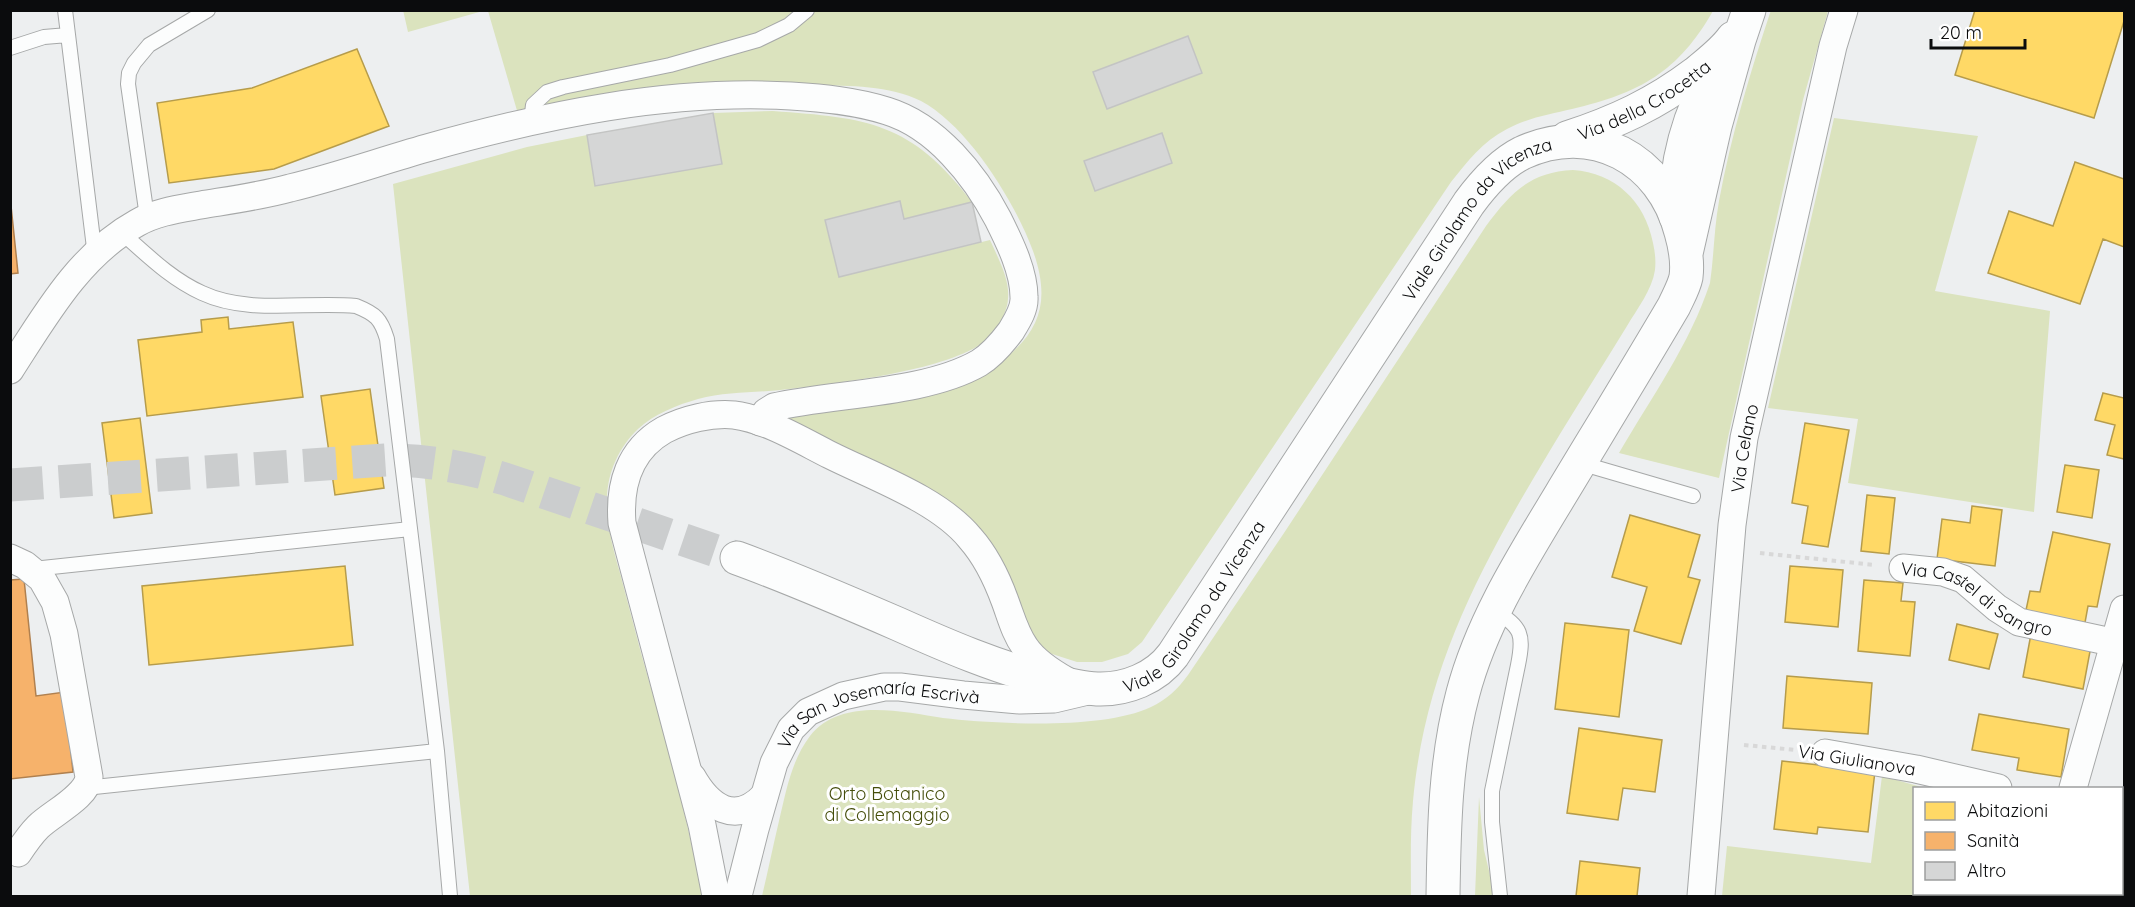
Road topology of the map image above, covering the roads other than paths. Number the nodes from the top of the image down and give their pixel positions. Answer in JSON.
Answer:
{"nodes":[{"id":1,"x":65,"y":10,"type":"edge"},
{"id":2,"x":208,"y":10,"type":"edge"},
{"id":3,"x":807,"y":10,"type":"edge"},
{"id":4,"x":1844,"y":10,"type":"edge"},
{"id":5,"x":1744,"y":20,"type":"edge"},
{"id":6,"x":68,"y":35,"type":"junction"},
{"id":7,"x":10,"y":48,"type":"edge"},
{"id":8,"x":531,"y":122,"type":"junction"},
{"id":9,"x":1711,"y":143,"type":"junction"},
{"id":10,"x":1542,"y":146,"type":"junction"},
{"id":11,"x":1632,"y":158,"type":"junction"},
{"id":12,"x":1679,"y":165,"type":"junction"},
{"id":13,"x":1676,"y":217,"type":"junction"},
{"id":14,"x":147,"y":218,"type":"junction"},
{"id":15,"x":122,"y":233,"type":"junction"},
{"id":16,"x":94,"y":256,"type":"junction"},
{"id":17,"x":1686,"y":263,"type":"junction"},
{"id":18,"x":10,"y":370,"type":"edge"},
{"id":19,"x":760,"y":422,"type":"junction"},
{"id":20,"x":1580,"y":463,"type":"junction"},
{"id":21,"x":1693,"y":496,"type":"dead end"},
{"id":22,"x":410,"y":529,"type":"junction"},
{"id":23,"x":737,"y":558,"type":"tunnel mouth"},
{"id":24,"x":21,"y":563,"type":"edge"},
{"id":25,"x":1903,"y":568,"type":"road end"},
{"id":26,"x":2124,"y":609,"type":"edge"},
{"id":27,"x":1495,"y":611,"type":"junction"},
{"id":28,"x":2116,"y":643,"type":"junction"},
{"id":29,"x":1086,"y":688,"type":"junction"},
{"id":30,"x":437,"y":751,"type":"junction"},
{"id":31,"x":1825,"y":753,"type":"road end"},
{"id":32,"x":686,"y":762,"type":"junction"},
{"id":33,"x":1990,"y":787,"type":"edge"},
{"id":34,"x":2074,"y":787,"type":"edge"},
{"id":35,"x":85,"y":788,"type":"junction"},
{"id":36,"x":764,"y":796,"type":"junction"},
{"id":37,"x":13,"y":850,"type":"edge"},
{"id":38,"x":450,"y":897,"type":"edge"},
{"id":39,"x":717,"y":897,"type":"edge"},
{"id":40,"x":738,"y":897,"type":"edge"},
{"id":41,"x":1443,"y":897,"type":"edge"},
{"id":42,"x":1500,"y":897,"type":"edge"},
{"id":43,"x":1701,"y":897,"type":"edge"}],
"edges":[{"from":1,"to":6,"type":"lane"},
{"from":2,"to":14,"type":"lane"},
{"from":3,"to":8,"type":"lane"},
{"from":4,"to":43,"type":"street","name":"Via Celano"},
{"from":5,"to":9,"type":"main road","name":"Via della Crocetta"},
{"from":5,"to":10,"type":"main road","name":"Via della Crocetta"},
{"from":5,"to":12,"type":"main road","name":"Via della Crocetta"},
{"from":6,"to":7,"type":"lane"},
{"from":6,"to":16,"type":"lane"},
{"from":8,"to":14,"type":"street"},
{"from":8,"to":19,"type":"street"},
{"from":9,"to":12,"type":"main road"},
{"from":9,"to":17,"type":"main road","name":"Via della Crocetta"},
{"from":10,"to":11,"type":"main road","name":"Viale Girolamo da Vicenza"},
{"from":10,"to":29,"type":"main road","name":"Viale Girolamo da Vicenza"},
{"from":11,"to":12,"type":"main road"},
{"from":11,"to":13,"type":"main road","name":"Viale Girolamo da Vicenza"},
{"from":12,"to":13,"type":"main road","name":"Via della Crocetta"},
{"from":13,"to":17,"type":"main road","name":"Viale Girolamo da Vicenza"},
{"from":14,"to":15,"type":"street"},
{"from":15,"to":16,"type":"street"},
{"from":15,"to":22,"type":"lane"},
{"from":16,"to":18,"type":"street"},
{"from":17,"to":20,"type":"main road","name":"Viale Girolamo da Vicenza"},
{"from":19,"to":29,"type":"street"},
{"from":19,"to":32,"type":"street"},
{"from":20,"to":21,"type":"lane"},
{"from":20,"to":27,"type":"main road","name":"Viale Girolamo da Vicenza"},
{"from":22,"to":24,"type":"lane"},
{"from":22,"to":30,"type":"lane"},
{"from":23,"to":29,"type":"main road","name":"Viale Girolamo da Vicenza"},
{"from":24,"to":35,"type":"street"},
{"from":25,"to":28,"type":"street","name":"Via Castel di Sangro"},
{"from":26,"to":28,"type":"street"},
{"from":27,"to":41,"type":"main road","name":"Viale Girolamo da Vicenza"},
{"from":27,"to":42,"type":"lane"},
{"from":28,"to":34,"type":"street"},
{"from":29,"to":36,"type":"street","name":"Via San Josemaría Escrivà"},
{"from":30,"to":35,"type":"lane"},
{"from":30,"to":38,"type":"lane"},
{"from":31,"to":33,"type":"street","name":"Via Giulianova"},
{"from":32,"to":36,"type":"street"},
{"from":32,"to":39,"type":"street"},
{"from":35,"to":37,"type":"street"},
{"from":36,"to":40,"type":"street","name":"Via San Josemaría Escrivà"}]}
